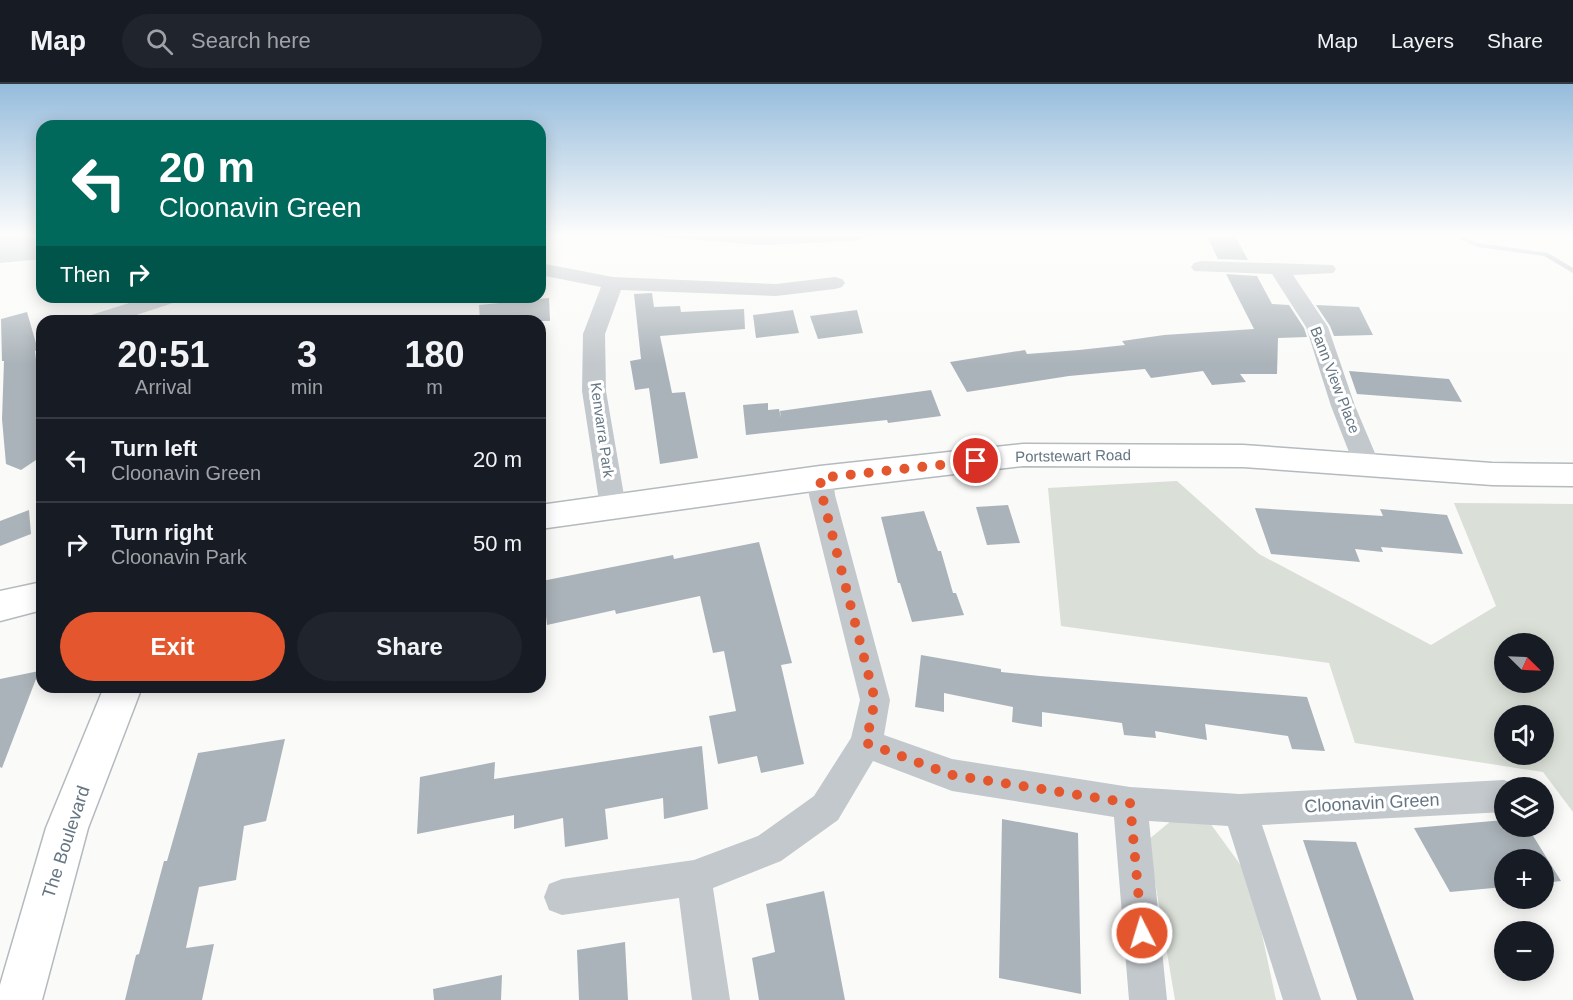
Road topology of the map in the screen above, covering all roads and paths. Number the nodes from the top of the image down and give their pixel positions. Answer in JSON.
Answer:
{"nodes":[{"id":1,"x":591,"y":279,"type":"edge"},
{"id":2,"x":1285,"y":279,"type":"edge"},
{"id":3,"x":613,"y":283,"type":"junction"},
{"id":4,"x":834,"y":283,"type":"dead end"},
{"id":5,"x":151,"y":303,"type":"edge"},
{"id":6,"x":114,"y":315,"type":"edge"},
{"id":7,"x":1367,"y":465,"type":"junction"},
{"id":8,"x":1573,"y":475,"type":"edge"},
{"id":9,"x":820,"y":478,"type":"junction"},
{"id":10,"x":613,"y":507,"type":"junction"},
{"id":11,"x":546,"y":515,"type":"edge"},
{"id":12,"x":36,"y":597,"type":"edge"},
{"id":13,"x":0,"y":606,"type":"edge"},
{"id":14,"x":121,"y":693,"type":"edge"},
{"id":15,"x":866,"y":743,"type":"junction"},
{"id":16,"x":1494,"y":797,"type":"edge"},
{"id":17,"x":1130,"y":803,"type":"junction"},
{"id":18,"x":1240,"y":810,"type":"junction"},
{"id":19,"x":694,"y":878,"type":"junction"},
{"id":20,"x":562,"y":897,"type":"dead end"},
{"id":21,"x":19,"y":1000,"type":"edge"},
{"id":22,"x":711,"y":1000,"type":"edge"},
{"id":23,"x":1148,"y":1000,"type":"edge"},
{"id":24,"x":1302,"y":1000,"type":"edge"}],
"edges":[{"from":1,"to":3,"type":"street"},
{"from":2,"to":7,"type":"street","name":"Bann View Place"},
{"from":3,"to":4,"type":"street"},
{"from":3,"to":10,"type":"street","name":"Kenvarra Park"},
{"from":5,"to":6,"type":"street"},
{"from":7,"to":8,"type":"main road","name":"Portstewart Road"},
{"from":7,"to":9,"type":"main road","name":"Portstewart Road"},
{"from":9,"to":10,"type":"main road","name":"Portstewart Road"},
{"from":9,"to":15,"type":"street"},
{"from":10,"to":11,"type":"main road","name":"Portstewart Road"},
{"from":12,"to":13,"type":"main road"},
{"from":14,"to":21,"type":"main road","name":"The Boulevard"},
{"from":15,"to":17,"type":"street","name":"Cloonavin Green"},
{"from":15,"to":19,"type":"street"},
{"from":16,"to":18,"type":"street","name":"Cloonavin Green"},
{"from":17,"to":18,"type":"street","name":"Cloonavin Green"},
{"from":17,"to":23,"type":"street"},
{"from":18,"to":24,"type":"street"},
{"from":19,"to":20,"type":"street"},
{"from":19,"to":22,"type":"street"}]}
